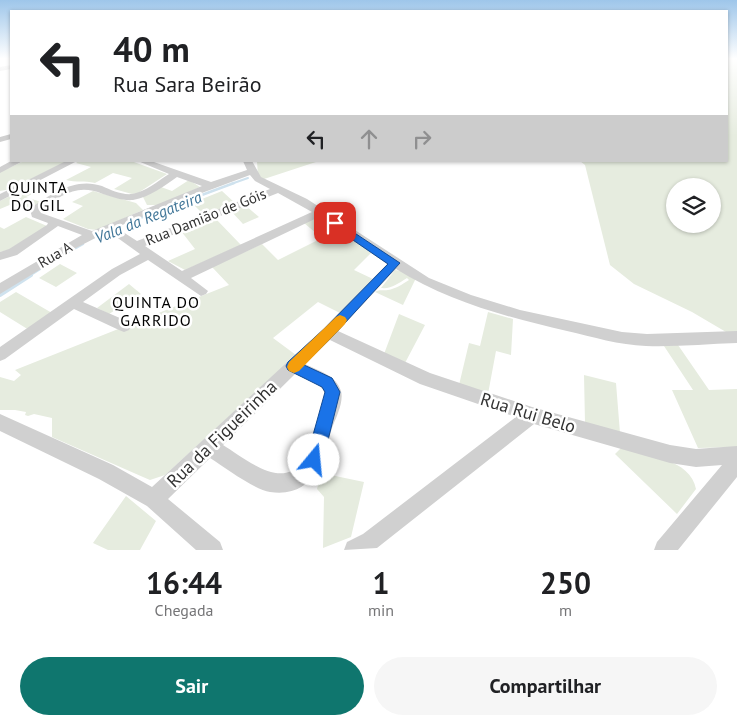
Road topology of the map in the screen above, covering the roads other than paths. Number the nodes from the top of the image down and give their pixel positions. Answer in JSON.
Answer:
{"nodes":[{"id":1,"x":17,"y":162,"type":"edge"},
{"id":2,"x":71,"y":162,"type":"edge"},
{"id":3,"x":145,"y":162,"type":"edge"},
{"id":4,"x":247,"y":164,"type":"edge"},
{"id":5,"x":0,"y":170,"type":"edge"},
{"id":6,"x":177,"y":173,"type":"junction"},
{"id":7,"x":212,"y":186,"type":"junction"},
{"id":8,"x":278,"y":189,"type":"junction"},
{"id":9,"x":1,"y":197,"type":"edge"},
{"id":10,"x":320,"y":212,"type":"junction"},
{"id":11,"x":51,"y":220,"type":"junction"},
{"id":12,"x":119,"y":234,"type":"dead end"},
{"id":13,"x":92,"y":235,"type":"junction"},
{"id":14,"x":135,"y":246,"type":"junction"},
{"id":15,"x":148,"y":255,"type":"junction"},
{"id":16,"x":0,"y":256,"type":"edge"},
{"id":17,"x":395,"y":263,"type":"junction"},
{"id":18,"x":181,"y":277,"type":"junction"},
{"id":19,"x":0,"y":289,"type":"edge"},
{"id":20,"x":201,"y":291,"type":"dead end"},
{"id":21,"x":72,"y":303,"type":"junction"},
{"id":22,"x":124,"y":326,"type":"dead end"},
{"id":23,"x":328,"y":332,"type":"junction"},
{"id":24,"x":737,"y":337,"type":"edge"},
{"id":25,"x":0,"y":356,"type":"edge"},
{"id":26,"x":293,"y":366,"type":"junction"},
{"id":27,"x":532,"y":415,"type":"junction"},
{"id":28,"x":0,"y":422,"type":"edge"},
{"id":29,"x":208,"y":447,"type":"junction"},
{"id":30,"x":737,"y":455,"type":"edge"},
{"id":31,"x":737,"y":462,"type":"edge"},
{"id":32,"x":154,"y":499,"type":"junction"},
{"id":33,"x":212,"y":550,"type":"edge"},
{"id":34,"x":355,"y":550,"type":"edge"},
{"id":35,"x":665,"y":550,"type":"edge"}],
"edges":[{"from":1,"to":5,"type":"street"},
{"from":2,"to":9,"type":"street"},
{"from":3,"to":6,"type":"street"},
{"from":4,"to":7,"type":"street","name":"Rua A"},
{"from":4,"to":8,"type":"street"},
{"from":6,"to":7,"type":"street"},
{"from":6,"to":11,"type":"street"},
{"from":7,"to":13,"type":"street","name":"Rua A"},
{"from":8,"to":10,"type":"street"},
{"from":8,"to":14,"type":"street","name":"Rua Damião de Góis"},
{"from":10,"to":17,"type":"street"},
{"from":10,"to":18,"type":"street"},
{"from":11,"to":13,"type":"street"},
{"from":11,"to":16,"type":"street"},
{"from":12,"to":14,"type":"street"},
{"from":13,"to":19,"type":"street","name":"Rua A"},
{"from":14,"to":15,"type":"street"},
{"from":15,"to":18,"type":"street"},
{"from":15,"to":21,"type":"street"},
{"from":17,"to":23,"type":"street","name":"Rua da Figueirinha"},
{"from":17,"to":24,"type":"street"},
{"from":18,"to":20,"type":"street"},
{"from":21,"to":22,"type":"street"},
{"from":21,"to":25,"type":"street"},
{"from":23,"to":26,"type":"street","name":"Rua da Figueirinha"},
{"from":23,"to":27,"type":"street","name":"Rua Rui Belo"},
{"from":26,"to":29,"type":"street","name":"Rua da Figueirinha"},
{"from":26,"to":29,"type":"street"},
{"from":27,"to":30,"type":"street","name":"Rua Rui Belo"},
{"from":27,"to":34,"type":"street"},
{"from":28,"to":32,"type":"street"},
{"from":29,"to":32,"type":"street","name":"Rua da Figueirinha"},
{"from":31,"to":35,"type":"street"},
{"from":32,"to":33,"type":"street"}]}
